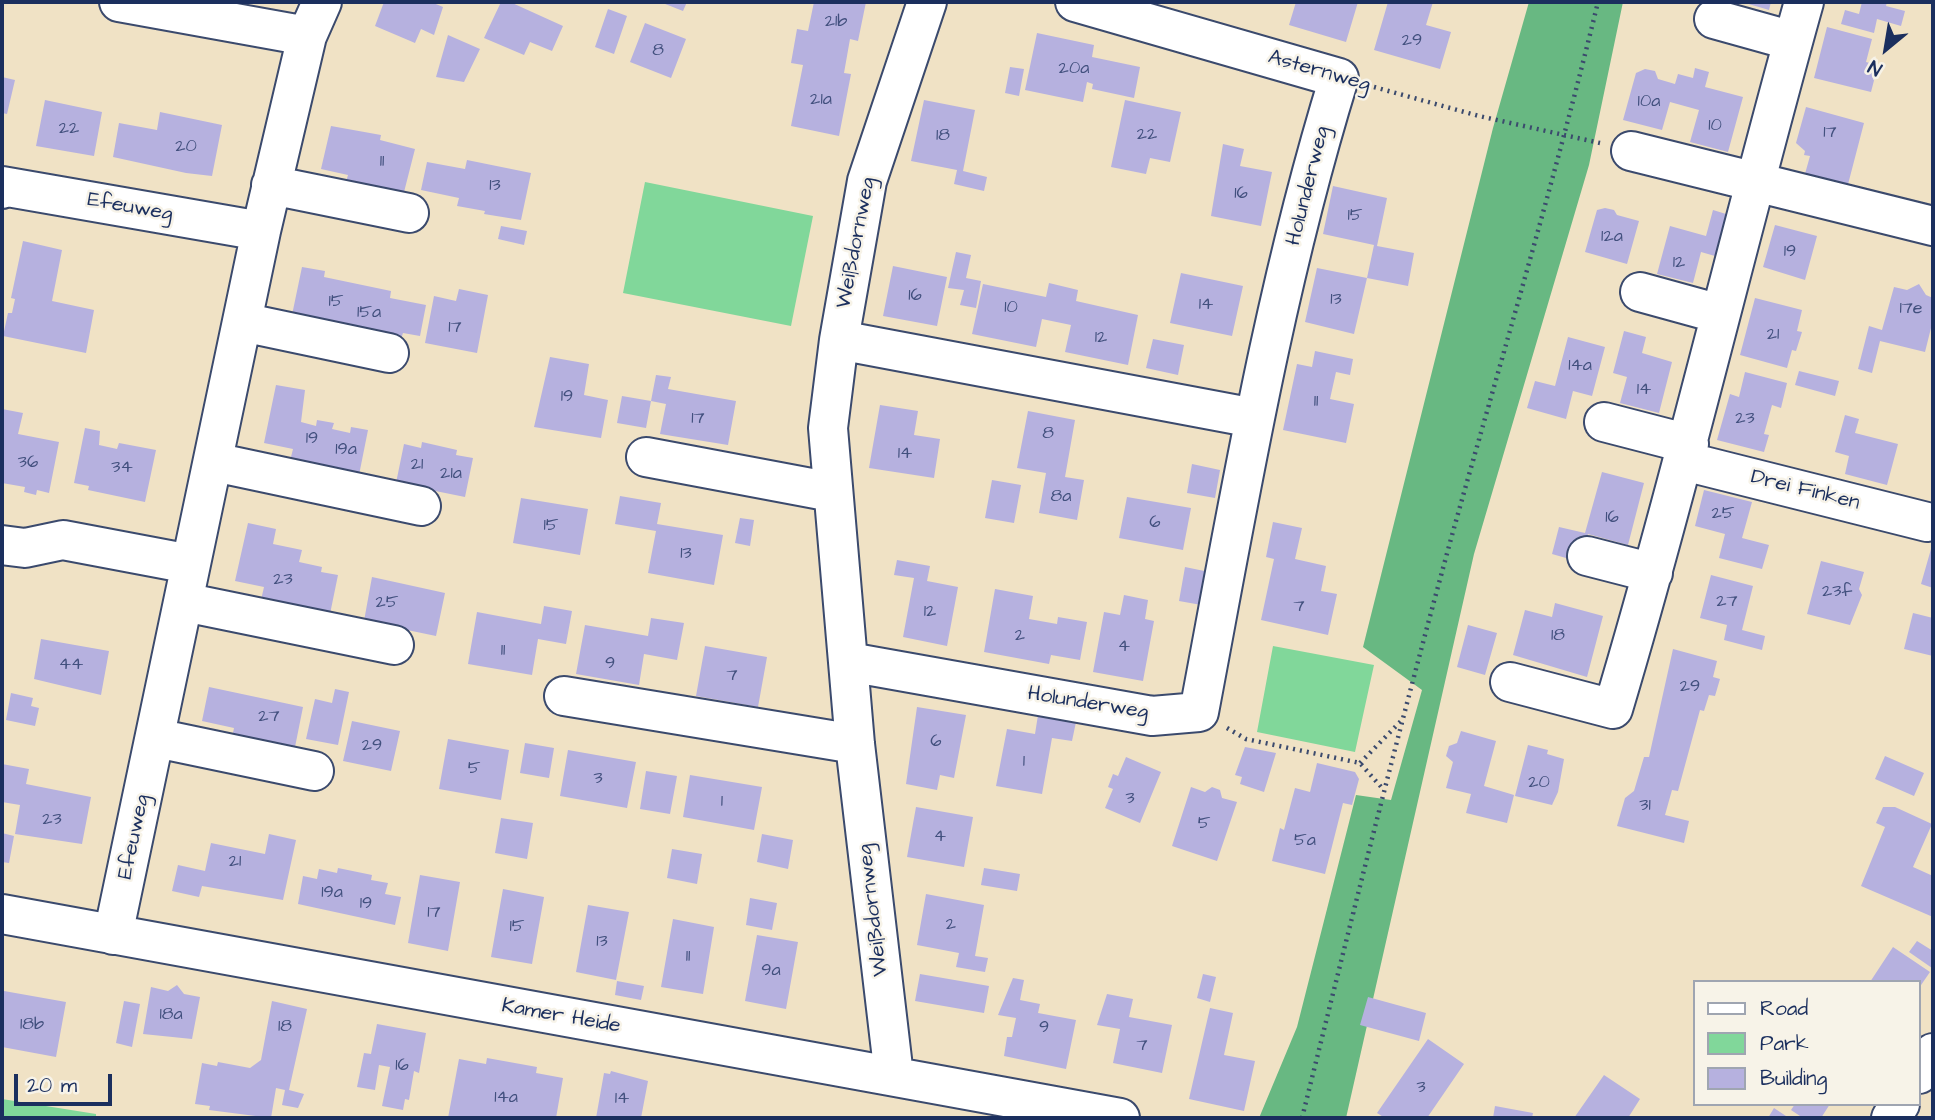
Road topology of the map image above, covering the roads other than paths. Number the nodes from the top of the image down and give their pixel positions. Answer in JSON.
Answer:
{"nodes":[{"id":1,"x":119,"y":2,"type":"edge"},
{"id":2,"x":322,"y":2,"type":"edge"},
{"id":3,"x":927,"y":2,"type":"edge"},
{"id":4,"x":1074,"y":2,"type":"edge"},
{"id":5,"x":1804,"y":2,"type":"edge"},
{"id":6,"x":1128,"y":10,"type":"edge"},
{"id":7,"x":1714,"y":19,"type":"dead end"},
{"id":8,"x":307,"y":36,"type":"junction"},
{"id":9,"x":1793,"y":41,"type":"junction"},
{"id":10,"x":1339,"y":78,"type":"joint"},
{"id":11,"x":1631,"y":151,"type":"dead end"},
{"id":12,"x":1756,"y":182,"type":"junction"},
{"id":13,"x":271,"y":185,"type":"junction"},
{"id":14,"x":2,"y":189,"type":"edge"},
{"id":15,"x":409,"y":214,"type":"dead end"},
{"id":16,"x":1933,"y":226,"type":"edge"},
{"id":17,"x":261,"y":231,"type":"junction"},
{"id":18,"x":1640,"y":292,"type":"dead end"},
{"id":19,"x":1720,"y":314,"type":"junction"},
{"id":20,"x":242,"y":322,"type":"junction"},
{"id":21,"x":839,"y":340,"type":"junction"},
{"id":22,"x":389,"y":353,"type":"dead end"},
{"id":23,"x":1254,"y":418,"type":"junction"},
{"id":24,"x":1604,"y":422,"type":"dead end"},
{"id":25,"x":1686,"y":452,"type":"junction"},
{"id":26,"x":646,"y":457,"type":"dead end"},
{"id":27,"x":214,"y":462,"type":"junction"},
{"id":28,"x":832,"y":492,"type":"junction"},
{"id":29,"x":421,"y":506,"type":"dead end"},
{"id":30,"x":1927,"y":522,"type":"dead end"},
{"id":31,"x":2,"y":545,"type":"edge"},
{"id":32,"x":1587,"y":556,"type":"dead end"},
{"id":33,"x":190,"y":564,"type":"junction"},
{"id":34,"x":1653,"y":573,"type":"junction"},
{"id":35,"x":184,"y":602,"type":"junction"},
{"id":36,"x":394,"y":645,"type":"dead end"},
{"id":37,"x":849,"y":662,"type":"junction"},
{"id":38,"x":1510,"y":682,"type":"dead end"},
{"id":39,"x":564,"y":696,"type":"dead end"},
{"id":40,"x":156,"y":738,"type":"junction"},
{"id":41,"x":855,"y":744,"type":"junction"},
{"id":42,"x":314,"y":771,"type":"dead end"},
{"id":43,"x":2,"y":914,"type":"edge"},
{"id":44,"x":113,"y":935,"type":"junction"},
{"id":45,"x":1933,"y":1052,"type":"edge"},
{"id":46,"x":1921,"y":1071,"type":"edge"},
{"id":47,"x":894,"y":1076,"type":"junction"},
{"id":48,"x":1120,"y":1118,"type":"edge"}],
"edges":[{"from":1,"to":8,"type":"street"},
{"from":2,"to":8,"type":"street","name":"Efeuweg"},
{"from":3,"to":21,"type":"street","name":"Weißdornweg"},
{"from":4,"to":6,"type":"street","name":"Asternweg"},
{"from":5,"to":9,"type":"street"},
{"from":6,"to":10,"type":"street","name":"Asternweg"},
{"from":7,"to":9,"type":"street"},
{"from":8,"to":13,"type":"street","name":"Efeuweg"},
{"from":9,"to":12,"type":"street"},
{"from":10,"to":23,"type":"street","name":"Holunderweg"},
{"from":11,"to":12,"type":"street"},
{"from":12,"to":16,"type":"street"},
{"from":12,"to":19,"type":"street"},
{"from":13,"to":15,"type":"street"},
{"from":13,"to":17,"type":"street","name":"Efeuweg"},
{"from":14,"to":17,"type":"street","name":"Efeuweg"},
{"from":17,"to":20,"type":"street","name":"Efeuweg"},
{"from":18,"to":19,"type":"street"},
{"from":19,"to":25,"type":"street"},
{"from":20,"to":22,"type":"street"},
{"from":20,"to":27,"type":"street","name":"Efeuweg"},
{"from":21,"to":23,"type":"street"},
{"from":21,"to":28,"type":"street","name":"Weißdornweg"},
{"from":23,"to":37,"type":"street","name":"Holunderweg"},
{"from":24,"to":25,"type":"street","name":"Drei Finken"},
{"from":25,"to":30,"type":"street","name":"Drei Finken"},
{"from":25,"to":34,"type":"street"},
{"from":26,"to":28,"type":"street"},
{"from":27,"to":29,"type":"street"},
{"from":27,"to":33,"type":"street","name":"Efeuweg"},
{"from":28,"to":37,"type":"street","name":"Weißdornweg"},
{"from":31,"to":33,"type":"street"},
{"from":32,"to":34,"type":"street"},
{"from":33,"to":35,"type":"street","name":"Efeuweg"},
{"from":34,"to":38,"type":"street"},
{"from":35,"to":36,"type":"street"},
{"from":35,"to":40,"type":"street","name":"Efeuweg"},
{"from":37,"to":41,"type":"street","name":"Weißdornweg"},
{"from":39,"to":41,"type":"street"},
{"from":40,"to":42,"type":"street"},
{"from":40,"to":44,"type":"street","name":"Efeuweg"},
{"from":41,"to":47,"type":"street","name":"Weißdornweg"},
{"from":43,"to":44,"type":"street","name":"Kamer Heide"},
{"from":44,"to":47,"type":"street","name":"Kamer Heide"},
{"from":45,"to":46,"type":"street"},
{"from":47,"to":48,"type":"street","name":"Kamer Heide"}]}
